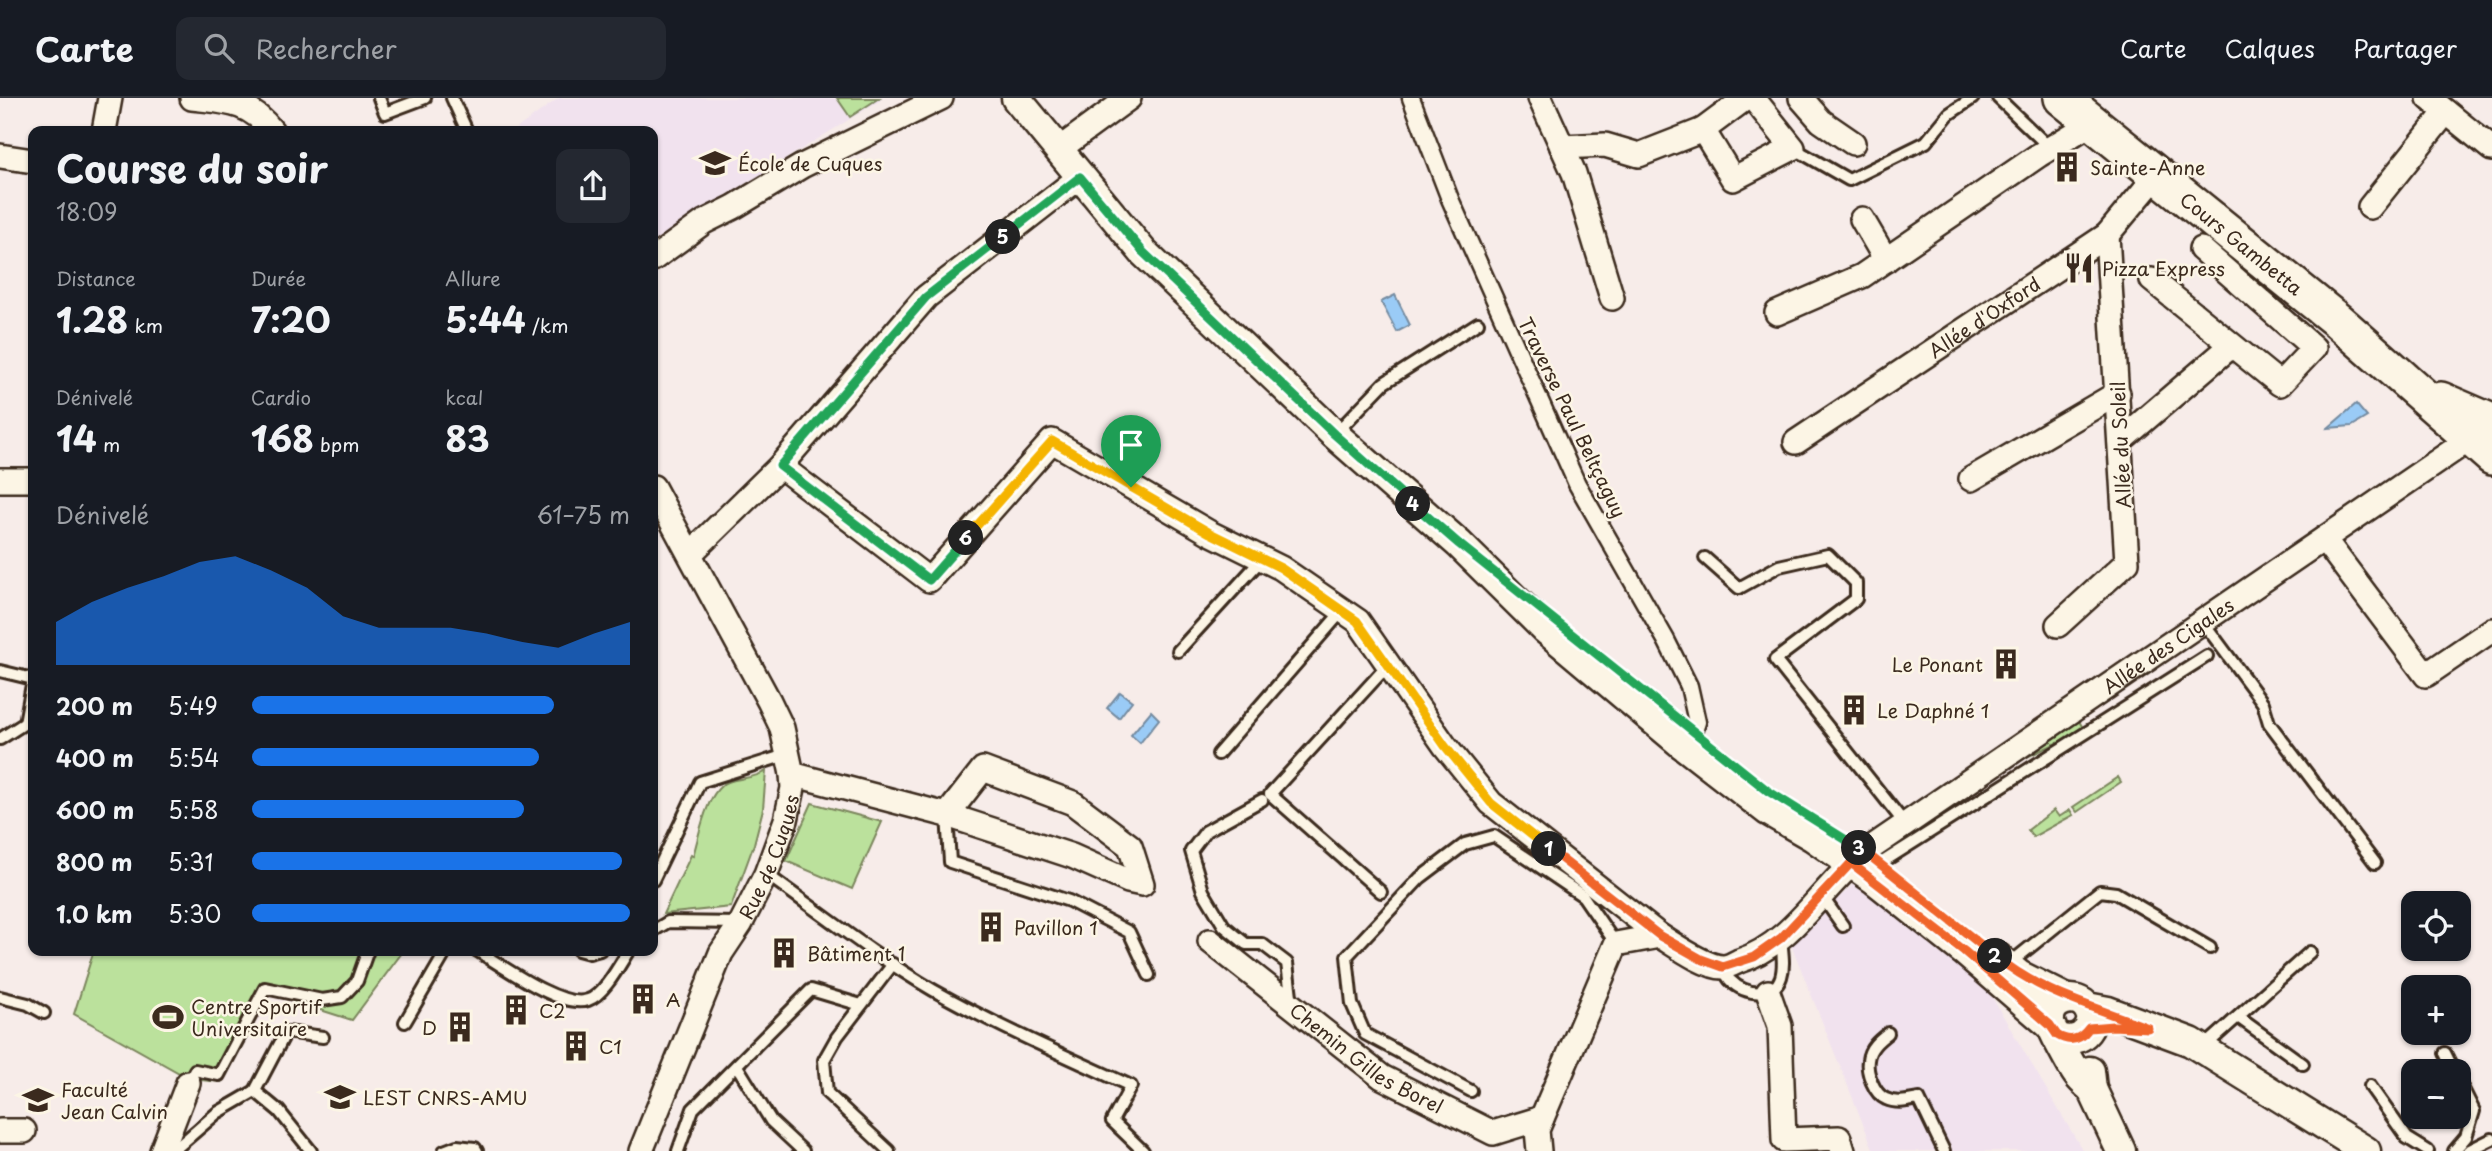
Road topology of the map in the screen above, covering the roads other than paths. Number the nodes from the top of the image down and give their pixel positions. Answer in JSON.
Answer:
{"nodes":[{"id":1,"x":110,"y":98,"type":"edge"},
{"id":2,"x":192,"y":98,"type":"edge"},
{"id":3,"x":379,"y":98,"type":"edge"},
{"id":4,"x":425,"y":98,"type":"edge"},
{"id":5,"x":452,"y":98,"type":"edge"},
{"id":6,"x":941,"y":98,"type":"edge"},
{"id":7,"x":1016,"y":98,"type":"edge"},
{"id":8,"x":1129,"y":98,"type":"edge"},
{"id":9,"x":1411,"y":98,"type":"edge"},
{"id":10,"x":1540,"y":98,"type":"edge"},
{"id":11,"x":1746,"y":98,"type":"edge"},
{"id":12,"x":1753,"y":98,"type":"edge"},
{"id":13,"x":1801,"y":98,"type":"edge"},
{"id":14,"x":1973,"y":98,"type":"edge"},
{"id":15,"x":1998,"y":98,"type":"edge"},
{"id":16,"x":2062,"y":98,"type":"edge"},
{"id":17,"x":2439,"y":103,"type":"edge"},
{"id":18,"x":2092,"y":123,"type":"junction"},
{"id":19,"x":105,"y":126,"type":"edge"},
{"id":20,"x":267,"y":126,"type":"edge"},
{"id":21,"x":465,"y":126,"type":"edge"},
{"id":22,"x":1703,"y":130,"type":"junction"},
{"id":23,"x":1853,"y":143,"type":"dead end"},
{"id":24,"x":1562,"y":147,"type":"junction"},
{"id":25,"x":1793,"y":148,"type":"junction"},
{"id":26,"x":2050,"y":148,"type":"junction"},
{"id":27,"x":2492,"y":149,"type":"edge"},
{"id":28,"x":1058,"y":150,"type":"junction"},
{"id":29,"x":0,"y":156,"type":"edge"},
{"id":30,"x":28,"y":160,"type":"edge"},
{"id":31,"x":2157,"y":175,"type":"junction"},
{"id":32,"x":1080,"y":177,"type":"junction"},
{"id":33,"x":2370,"y":207,"type":"dead end"},
{"id":34,"x":1862,"y":219,"type":"dead end"},
{"id":35,"x":2107,"y":235,"type":"junction"},
{"id":36,"x":2201,"y":249,"type":"dead end"},
{"id":37,"x":658,"y":255,"type":"edge"},
{"id":38,"x":1886,"y":260,"type":"junction"},
{"id":39,"x":2152,"y":280,"type":"dead end"},
{"id":40,"x":1612,"y":298,"type":"dead end"},
{"id":41,"x":1777,"y":313,"type":"dead end"},
{"id":42,"x":1478,"y":323,"type":"dead end"},
{"id":43,"x":2231,"y":346,"type":"junction"},
{"id":44,"x":2118,"y":393,"type":"junction"},
{"id":45,"x":1334,"y":434,"type":"junction"},
{"id":46,"x":2486,"y":434,"type":"edge"},
{"id":47,"x":2120,"y":441,"type":"junction"},
{"id":48,"x":1796,"y":442,"type":"dead end"},
{"id":49,"x":780,"y":466,"type":"junction"},
{"id":50,"x":1970,"y":479,"type":"dead end"},
{"id":51,"x":0,"y":480,"type":"edge"},
{"id":52,"x":28,"y":480,"type":"edge"},
{"id":53,"x":658,"y":496,"type":"edge"},
{"id":54,"x":2324,"y":539,"type":"junction"},
{"id":55,"x":690,"y":554,"type":"junction"},
{"id":56,"x":1705,"y":558,"type":"dead end"},
{"id":57,"x":1262,"y":559,"type":"junction"},
{"id":58,"x":1343,"y":610,"type":"junction"},
{"id":59,"x":2203,"y":622,"type":"junction"},
{"id":60,"x":2058,"y":625,"type":"dead end"},
{"id":61,"x":2492,"y":629,"type":"edge"},
{"id":62,"x":1178,"y":650,"type":"dead end"},
{"id":63,"x":2207,"y":656,"type":"dead end"},
{"id":64,"x":1389,"y":664,"type":"junction"},
{"id":65,"x":0,"y":671,"type":"edge"},
{"id":66,"x":28,"y":676,"type":"edge"},
{"id":67,"x":28,"y":706,"type":"edge"},
{"id":68,"x":1688,"y":738,"type":"junction"},
{"id":69,"x":0,"y":739,"type":"edge"},
{"id":70,"x":1217,"y":754,"type":"dead end"},
{"id":71,"x":791,"y":764,"type":"junction"},
{"id":72,"x":1262,"y":800,"type":"dead end"},
{"id":73,"x":947,"y":815,"type":"junction"},
{"id":74,"x":1905,"y":824,"type":"junction"},
{"id":75,"x":1866,"y":859,"type":"junction"},
{"id":76,"x":2375,"y":863,"type":"dead end"},
{"id":77,"x":658,"y":870,"type":"edge"},
{"id":78,"x":766,"y":874,"type":"junction"},
{"id":79,"x":1381,"y":892,"type":"dead end"},
{"id":80,"x":1821,"y":895,"type":"junction"},
{"id":81,"x":741,"y":923,"type":"junction"},
{"id":82,"x":1843,"y":926,"type":"dead end"},
{"id":83,"x":658,"y":928,"type":"edge"},
{"id":84,"x":1660,"y":936,"type":"junction"},
{"id":85,"x":1781,"y":938,"type":"junction"},
{"id":86,"x":1210,"y":941,"type":"dead end"},
{"id":87,"x":1616,"y":944,"type":"junction"},
{"id":88,"x":2210,"y":947,"type":"dead end"},
{"id":89,"x":2310,"y":952,"type":"dead end"},
{"id":90,"x":367,"y":956,"type":"edge"},
{"id":91,"x":444,"y":956,"type":"edge"},
{"id":92,"x":486,"y":956,"type":"edge"},
{"id":93,"x":625,"y":956,"type":"edge"},
{"id":94,"x":893,"y":964,"type":"junction"},
{"id":95,"x":2007,"y":965,"type":"junction"},
{"id":96,"x":1723,"y":967,"type":"junction"},
{"id":97,"x":1149,"y":975,"type":"dead end"},
{"id":98,"x":1768,"y":992,"type":"junction"},
{"id":99,"x":0,"y":997,"type":"edge"},
{"id":100,"x":861,"y":1005,"type":"junction"},
{"id":101,"x":1292,"y":1006,"type":"junction"},
{"id":102,"x":44,"y":1013,"type":"dead end"},
{"id":103,"x":2082,"y":1017,"type":"junction"},
{"id":104,"x":2238,"y":1017,"type":"junction"},
{"id":105,"x":405,"y":1022,"type":"dead end"},
{"id":106,"x":2054,"y":1030,"type":"junction"},
{"id":107,"x":1888,"y":1033,"type":"dead end"},
{"id":108,"x":323,"y":1037,"type":"dead end"},
{"id":109,"x":2202,"y":1049,"type":"junction"},
{"id":110,"x":2445,"y":1053,"type":"dead end"},
{"id":111,"x":2448,"y":1059,"type":"edge"},
{"id":112,"x":2303,"y":1064,"type":"dead end"},
{"id":113,"x":737,"y":1066,"type":"junction"},
{"id":114,"x":188,"y":1083,"type":"joint"},
{"id":115,"x":2370,"y":1086,"type":"dead end"},
{"id":116,"x":2092,"y":1089,"type":"junction"},
{"id":117,"x":255,"y":1091,"type":"junction"},
{"id":118,"x":1471,"y":1091,"type":"dead end"},
{"id":119,"x":1542,"y":1118,"type":"junction"},
{"id":120,"x":2468,"y":1129,"type":"edge"},
{"id":121,"x":0,"y":1131,"type":"edge"},
{"id":122,"x":24,"y":1131,"type":"dead end"},
{"id":123,"x":2492,"y":1139,"type":"edge"},
{"id":124,"x":162,"y":1151,"type":"edge"},
{"id":125,"x":173,"y":1151,"type":"edge"},
{"id":126,"x":310,"y":1151,"type":"edge"},
{"id":127,"x":444,"y":1151,"type":"edge"},
{"id":128,"x":477,"y":1151,"type":"edge"},
{"id":129,"x":641,"y":1151,"type":"edge"},
{"id":130,"x":678,"y":1151,"type":"edge"},
{"id":131,"x":803,"y":1151,"type":"edge"},
{"id":132,"x":889,"y":1151,"type":"edge"},
{"id":133,"x":1143,"y":1151,"type":"edge"},
{"id":134,"x":1539,"y":1151,"type":"edge"},
{"id":135,"x":1843,"y":1151,"type":"edge"},
{"id":136,"x":1944,"y":1151,"type":"edge"},
{"id":137,"x":2121,"y":1151,"type":"edge"},
{"id":138,"x":2366,"y":1151,"type":"edge"},
{"id":139,"x":2428,"y":1151,"type":"edge"},
{"id":140,"x":2454,"y":1151,"type":"edge"},
{"id":141,"x":2468,"y":1151,"type":"edge"}],
"edges":[{"from":1,"to":19,"type":"street"},
{"from":2,"to":20,"type":"street"},
{"from":3,"to":4,"type":"lane"},
{"from":5,"to":21,"type":"lane"},
{"from":6,"to":37,"type":"street"},
{"from":7,"to":28,"type":"street"},
{"from":8,"to":28,"type":"street"},
{"from":9,"to":68,"type":"street","name":"Traverse Paul Beltçaguy"},
{"from":10,"to":24,"type":"street"},
{"from":11,"to":22,"type":"street"},
{"from":12,"to":25,"type":"street"},
{"from":13,"to":23,"type":"street"},
{"from":14,"to":25,"type":"lane"},
{"from":15,"to":26,"type":"lane"},
{"from":16,"to":18,"type":"main road","name":"Cours Gambetta"},
{"from":17,"to":27,"type":"street"},
{"from":17,"to":33,"type":"street"},
{"from":18,"to":26,"type":"street"},
{"from":18,"to":31,"type":"main road","name":"Cours Gambetta"},
{"from":22,"to":24,"type":"street"},
{"from":22,"to":25,"type":"street"},
{"from":24,"to":40,"type":"street"},
{"from":26,"to":38,"type":"street"},
{"from":28,"to":32,"type":"street"},
{"from":29,"to":30,"type":"street"},
{"from":31,"to":35,"type":"street","name":"Allée d'Oxford"},
{"from":31,"to":46,"type":"main road","name":"Cours Gambetta"},
{"from":32,"to":45,"type":"street"},
{"from":32,"to":49,"type":"street"},
{"from":34,"to":38,"type":"street"},
{"from":35,"to":44,"type":"street","name":"Allée du Soleil"},
{"from":35,"to":48,"type":"street","name":"Allée d'Oxford"},
{"from":36,"to":43,"type":"street"},
{"from":38,"to":41,"type":"street"},
{"from":39,"to":43,"type":"street"},
{"from":42,"to":45,"type":"lane"},
{"from":43,"to":47,"type":"street"},
{"from":44,"to":47,"type":"street","name":"Allée du Soleil"},
{"from":44,"to":50,"type":"street"},
{"from":45,"to":68,"type":"street"},
{"from":46,"to":54,"type":"street","name":"Allée des Cigales"},
{"from":47,"to":60,"type":"street","name":"Allée du Soleil"},
{"from":49,"to":55,"type":"street"},
{"from":49,"to":57,"type":"street"},
{"from":51,"to":52,"type":"street"},
{"from":53,"to":55,"type":"street","name":"Rue de Cuques"},
{"from":54,"to":59,"type":"street","name":"Allée des Cigales"},
{"from":54,"to":61,"type":"street"},
{"from":55,"to":71,"type":"street","name":"Rue de Cuques"},
{"from":56,"to":74,"type":"lane"},
{"from":57,"to":58,"type":"street"},
{"from":57,"to":62,"type":"lane"},
{"from":58,"to":64,"type":"street"},
{"from":58,"to":70,"type":"lane"},
{"from":59,"to":74,"type":"street","name":"Allée des Cigales"},
{"from":59,"to":76,"type":"lane"},
{"from":63,"to":75,"type":"lane"},
{"from":64,"to":79,"type":"lane"},
{"from":64,"to":84,"type":"street"},
{"from":65,"to":66,"type":"lane"},
{"from":67,"to":69,"type":"lane"},
{"from":68,"to":75,"type":"street"},
{"from":71,"to":73,"type":"street"},
{"from":71,"to":77,"type":"lane"},
{"from":71,"to":78,"type":"street","name":"Rue de Cuques"},
{"from":72,"to":101,"type":"lane"},
{"from":73,"to":73,"type":"street"},
{"from":73,"to":97,"type":"lane"},
{"from":74,"to":75,"type":"street","name":"Allée des Cigales"},
{"from":75,"to":80,"type":"street"},
{"from":75,"to":95,"type":"street"},
{"from":75,"to":106,"type":"street"},
{"from":78,"to":81,"type":"street","name":"Rue de Cuques"},
{"from":78,"to":94,"type":"lane"},
{"from":80,"to":82,"type":"lane"},
{"from":80,"to":85,"type":"street"},
{"from":81,"to":83,"type":"lane"},
{"from":81,"to":129,"type":"street","name":"Rue de Cuques"},
{"from":84,"to":87,"type":"street"},
{"from":84,"to":96,"type":"street"},
{"from":85,"to":96,"type":"street"},
{"from":85,"to":98,"type":"lane"},
{"from":86,"to":101,"type":"street","name":"Chemin Gilles Borel"},
{"from":87,"to":118,"type":"lane"},
{"from":87,"to":119,"type":"street"},
{"from":88,"to":95,"type":"lane"},
{"from":89,"to":104,"type":"lane"},
{"from":90,"to":114,"type":"lane"},
{"from":91,"to":105,"type":"lane"},
{"from":92,"to":93,"type":"lane"},
{"from":94,"to":100,"type":"lane"},
{"from":94,"to":133,"type":"lane"},
{"from":95,"to":103,"type":"street"},
{"from":96,"to":98,"type":"lane"},
{"from":98,"to":135,"type":"street"},
{"from":99,"to":102,"type":"lane"},
{"from":100,"to":113,"type":"lane"},
{"from":100,"to":132,"type":"lane"},
{"from":101,"to":119,"type":"street","name":"Chemin Gilles Borel"},
{"from":103,"to":106,"type":"street"},
{"from":103,"to":106,"type":"street"},
{"from":103,"to":109,"type":"street"},
{"from":103,"to":116,"type":"street"},
{"from":104,"to":109,"type":"lane"},
{"from":104,"to":112,"type":"lane"},
{"from":106,"to":116,"type":"street"},
{"from":107,"to":136,"type":"lane"},
{"from":108,"to":117,"type":"lane"},
{"from":109,"to":138,"type":"street"},
{"from":110,"to":111,"type":"lane"},
{"from":113,"to":130,"type":"lane"},
{"from":113,"to":131,"type":"lane"},
{"from":114,"to":124,"type":"street"},
{"from":115,"to":139,"type":"lane"},
{"from":116,"to":137,"type":"street"},
{"from":117,"to":125,"type":"lane"},
{"from":117,"to":126,"type":"lane"},
{"from":119,"to":134,"type":"street"},
{"from":120,"to":140,"type":"lane"},
{"from":121,"to":122,"type":"street"},
{"from":123,"to":141,"type":"lane"},
{"from":127,"to":128,"type":"lane"}]}
